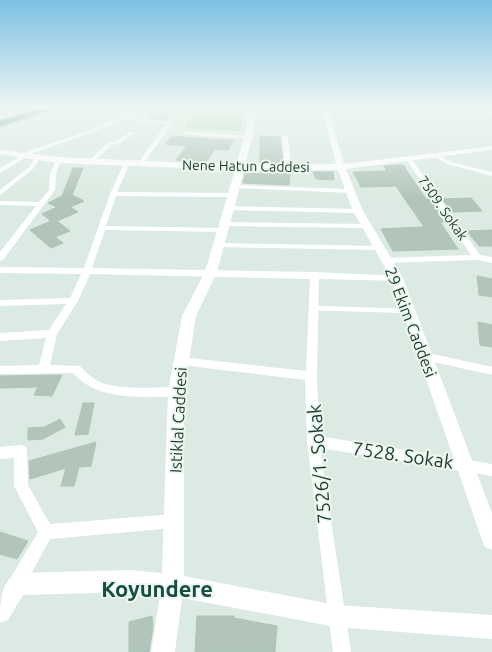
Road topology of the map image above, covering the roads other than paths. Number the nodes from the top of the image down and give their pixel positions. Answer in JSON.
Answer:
{"nodes":[{"id":1,"x":70,"y":138,"type":"edge"},
{"id":2,"x":124,"y":138,"type":"edge"},
{"id":3,"x":159,"y":138,"type":"edge"},
{"id":4,"x":249,"y":138,"type":"edge"},
{"id":5,"x":285,"y":138,"type":"edge"},
{"id":6,"x":333,"y":138,"type":"edge"},
{"id":7,"x":492,"y":148,"type":"edge"},
{"id":8,"x":0,"y":152,"type":"edge"},
{"id":9,"x":22,"y":156,"type":"junction"},
{"id":10,"x":437,"y":156,"type":"junction"},
{"id":11,"x":37,"y":159,"type":"junction"},
{"id":12,"x":58,"y":160,"type":"junction"},
{"id":13,"x":409,"y":160,"type":"junction"},
{"id":14,"x":90,"y":162,"type":"junction"},
{"id":15,"x":127,"y":163,"type":"junction"},
{"id":16,"x":141,"y":163,"type":"junction"},
{"id":17,"x":340,"y":167,"type":"junction"},
{"id":18,"x":240,"y":168,"type":"junction"},
{"id":19,"x":288,"y":168,"type":"junction"},
{"id":20,"x":0,"y":171,"type":"edge"},
{"id":21,"x":492,"y":174,"type":"edge"},
{"id":22,"x":350,"y":191,"type":"junction"},
{"id":23,"x":0,"y":193,"type":"edge"},
{"id":24,"x":113,"y":194,"type":"junction"},
{"id":25,"x":0,"y":203,"type":"edge"},
{"id":26,"x":41,"y":204,"type":"junction"},
{"id":27,"x":358,"y":211,"type":"junction"},
{"id":28,"x":228,"y":215,"type":"junction"},
{"id":29,"x":366,"y":226,"type":"junction"},
{"id":30,"x":102,"y":228,"type":"junction"},
{"id":31,"x":381,"y":248,"type":"junction"},
{"id":32,"x":1,"y":253,"type":"edge"},
{"id":33,"x":478,"y":257,"type":"junction"},
{"id":34,"x":492,"y":260,"type":"edge"},
{"id":35,"x":387,"y":261,"type":"junction"},
{"id":36,"x":0,"y":270,"type":"edge"},
{"id":37,"x":87,"y":270,"type":"junction"},
{"id":38,"x":211,"y":272,"type":"junction"},
{"id":39,"x":315,"y":275,"type":"junction"},
{"id":40,"x":397,"y":278,"type":"junction"},
{"id":41,"x":73,"y":301,"type":"junction"},
{"id":42,"x":0,"y":303,"type":"edge"},
{"id":43,"x":314,"y":308,"type":"junction"},
{"id":44,"x":408,"y":311,"type":"junction"},
{"id":45,"x":52,"y":334,"type":"junction"},
{"id":46,"x":0,"y":337,"type":"edge"},
{"id":47,"x":424,"y":356,"type":"junction"},
{"id":48,"x":181,"y":361,"type":"junction"},
{"id":49,"x":44,"y":368,"type":"junction"},
{"id":50,"x":0,"y":370,"type":"edge"},
{"id":51,"x":492,"y":371,"type":"edge"},
{"id":52,"x":311,"y":376,"type":"junction"},
{"id":53,"x":176,"y":392,"type":"junction"},
{"id":54,"x":313,"y":441,"type":"junction"},
{"id":55,"x":0,"y":454,"type":"edge"},
{"id":56,"x":465,"y":464,"type":"junction"},
{"id":57,"x":492,"y":470,"type":"edge"},
{"id":58,"x":174,"y":521,"type":"junction"},
{"id":59,"x":46,"y":532,"type":"junction"},
{"id":60,"x":492,"y":540,"type":"edge"},
{"id":61,"x":17,"y":584,"type":"junction"},
{"id":62,"x":173,"y":585,"type":"junction"},
{"id":63,"x":0,"y":612,"type":"edge"},
{"id":64,"x":336,"y":616,"type":"junction"},
{"id":65,"x":492,"y":627,"type":"edge"},
{"id":66,"x":163,"y":652,"type":"edge"},
{"id":67,"x":342,"y":652,"type":"edge"}],
"edges":[{"from":1,"to":9,"type":"street"},
{"from":2,"to":14,"type":"street"},
{"from":3,"to":16,"type":"street"},
{"from":4,"to":18,"type":"street","name":"Istiklal Caddesi"},
{"from":5,"to":19,"type":"street"},
{"from":6,"to":17,"type":"street","name":"29 Ekim Caddesi"},
{"from":7,"to":10,"type":"street","name":"Nene Hatun Caddesi"},
{"from":8,"to":9,"type":"street","name":"Nene Hatun Caddesi"},
{"from":9,"to":11,"type":"street","name":"Nene Hatun Caddesi"},
{"from":9,"to":20,"type":"street"},
{"from":10,"to":13,"type":"street","name":"Nene Hatun Caddesi"},
{"from":10,"to":21,"type":"street"},
{"from":11,"to":12,"type":"street","name":"Nene Hatun Caddesi"},
{"from":11,"to":23,"type":"street"},
{"from":12,"to":14,"type":"street","name":"Nene Hatun Caddesi"},
{"from":12,"to":26,"type":"street"},
{"from":13,"to":17,"type":"street","name":"Nene Hatun Caddesi"},
{"from":13,"to":33,"type":"street","name":"7509. Sokak"},
{"from":14,"to":15,"type":"street","name":"Nene Hatun Caddesi"},
{"from":15,"to":16,"type":"street","name":"Nene Hatun Caddesi"},
{"from":15,"to":24,"type":"street"},
{"from":16,"to":18,"type":"street","name":"Nene Hatun Caddesi"},
{"from":17,"to":19,"type":"street","name":"Nene Hatun Caddesi"},
{"from":17,"to":22,"type":"street","name":"29 Ekim Caddesi"},
{"from":18,"to":19,"type":"street","name":"Nene Hatun Caddesi"},
{"from":18,"to":28,"type":"street","name":"Istiklal Caddesi"},
{"from":22,"to":27,"type":"street","name":"29 Ekim Caddesi"},
{"from":22,"to":28,"type":"street"},
{"from":24,"to":28,"type":"street"},
{"from":24,"to":30,"type":"street"},
{"from":25,"to":26,"type":"street"},
{"from":26,"to":32,"type":"street"},
{"from":27,"to":28,"type":"street"},
{"from":27,"to":29,"type":"street","name":"29 Ekim Caddesi"},
{"from":28,"to":29,"type":"street"},
{"from":28,"to":30,"type":"street"},
{"from":28,"to":31,"type":"street"},
{"from":28,"to":38,"type":"street","name":"Istiklal Caddesi"},
{"from":29,"to":31,"type":"street","name":"29 Ekim Caddesi"},
{"from":30,"to":37,"type":"street"},
{"from":31,"to":35,"type":"street","name":"29 Ekim Caddesi"},
{"from":33,"to":34,"type":"street"},
{"from":33,"to":35,"type":"street"},
{"from":35,"to":40,"type":"street","name":"29 Ekim Caddesi"},
{"from":36,"to":37,"type":"street"},
{"from":37,"to":38,"type":"street"},
{"from":37,"to":41,"type":"street"},
{"from":38,"to":39,"type":"street"},
{"from":38,"to":48,"type":"street","name":"Istiklal Caddesi"},
{"from":39,"to":40,"type":"street"},
{"from":39,"to":43,"type":"street","name":"7526/1. Sokak"},
{"from":40,"to":44,"type":"street","name":"29 Ekim Caddesi"},
{"from":41,"to":42,"type":"street"},
{"from":41,"to":45,"type":"street"},
{"from":43,"to":44,"type":"lane"},
{"from":43,"to":52,"type":"street","name":"7526/1. Sokak"},
{"from":44,"to":47,"type":"street","name":"29 Ekim Caddesi"},
{"from":45,"to":46,"type":"street"},
{"from":45,"to":49,"type":"street"},
{"from":47,"to":51,"type":"street"},
{"from":47,"to":56,"type":"street","name":"29 Ekim Caddesi"},
{"from":48,"to":52,"type":"street"},
{"from":48,"to":53,"type":"street","name":"Istiklal Caddesi"},
{"from":49,"to":50,"type":"street"},
{"from":49,"to":53,"type":"street"},
{"from":52,"to":54,"type":"street","name":"7526/1. Sokak"},
{"from":53,"to":58,"type":"street","name":"Istiklal Caddesi"},
{"from":54,"to":56,"type":"street","name":"7528. Sokak"},
{"from":54,"to":64,"type":"street","name":"7526/1. Sokak"},
{"from":55,"to":59,"type":"street"},
{"from":56,"to":57,"type":"street","name":"7528. Sokak"},
{"from":56,"to":60,"type":"street","name":"29 Ekim Caddesi"},
{"from":58,"to":59,"type":"street"},
{"from":58,"to":62,"type":"street","name":"Istiklal Caddesi"},
{"from":59,"to":61,"type":"street"},
{"from":61,"to":62,"type":"street"},
{"from":61,"to":63,"type":"street"},
{"from":62,"to":64,"type":"street"},
{"from":62,"to":66,"type":"street","name":"Istiklal Caddesi"},
{"from":64,"to":65,"type":"street"},
{"from":64,"to":67,"type":"street","name":"7526/1. Sokak"}]}
